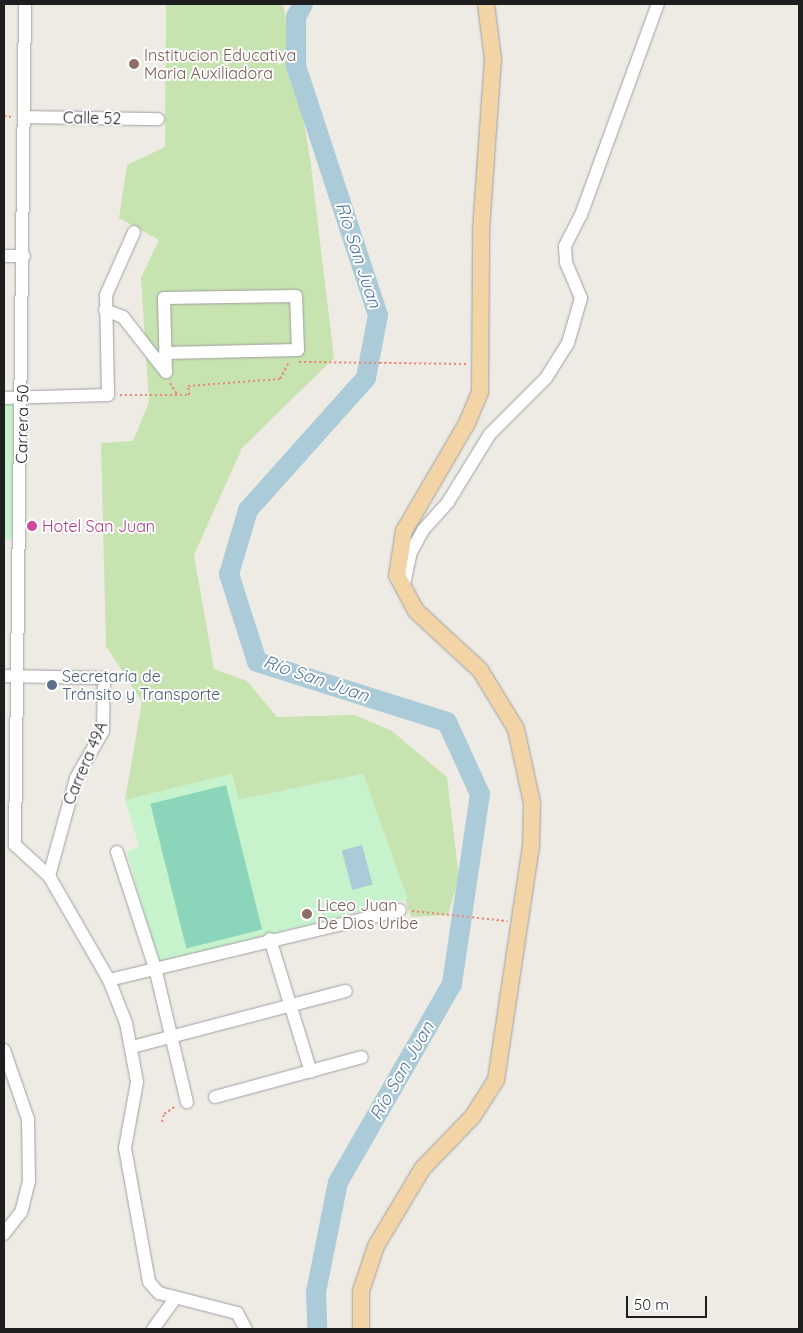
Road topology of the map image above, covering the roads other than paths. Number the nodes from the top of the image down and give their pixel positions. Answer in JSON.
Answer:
{"nodes":[{"id":1,"x":25,"y":4,"type":"edge"},
{"id":2,"x":486,"y":4,"type":"edge"},
{"id":3,"x":658,"y":4,"type":"edge"},
{"id":4,"x":27,"y":117,"type":"junction"},
{"id":5,"x":158,"y":119,"type":"dead end"},
{"id":6,"x":134,"y":232,"type":"dead end"},
{"id":7,"x":4,"y":256,"type":"edge"},
{"id":8,"x":24,"y":256,"type":"junction"},
{"id":9,"x":105,"y":310,"type":"junction"},
{"id":10,"x":166,"y":353,"type":"junction"},
{"id":11,"x":4,"y":398,"type":"edge"},
{"id":12,"x":22,"y":398,"type":"junction"},
{"id":13,"x":403,"y":590,"type":"junction"},
{"id":14,"x":4,"y":676,"type":"edge"},
{"id":15,"x":18,"y":676,"type":"junction"},
{"id":16,"x":10,"y":807,"type":"edge"},
{"id":17,"x":9,"y":847,"type":"edge"},
{"id":18,"x":117,"y":852,"type":"dead end"},
{"id":19,"x":49,"y":876,"type":"junction"},
{"id":20,"x":400,"y":910,"type":"dead end"},
{"id":21,"x":270,"y":939,"type":"junction"},
{"id":22,"x":155,"y":968,"type":"junction"},
{"id":23,"x":109,"y":980,"type":"junction"},
{"id":24,"x":346,"y":991,"type":"dead end"},
{"id":25,"x":292,"y":1005,"type":"junction"},
{"id":26,"x":170,"y":1037,"type":"junction"},
{"id":27,"x":132,"y":1047,"type":"junction"},
{"id":28,"x":4,"y":1050,"type":"edge"},
{"id":29,"x":362,"y":1057,"type":"dead end"},
{"id":30,"x":311,"y":1072,"type":"junction"},
{"id":31,"x":215,"y":1097,"type":"dead end"},
{"id":32,"x":187,"y":1102,"type":"dead end"},
{"id":33,"x":4,"y":1234,"type":"edge"},
{"id":34,"x":176,"y":1297,"type":"junction"},
{"id":35,"x":153,"y":1329,"type":"edge"},
{"id":36,"x":246,"y":1329,"type":"edge"},
{"id":37,"x":361,"y":1329,"type":"edge"}],
"edges":[{"from":1,"to":4,"type":"street","name":"Carrera 50"},
{"from":2,"to":13,"type":"main road"},
{"from":3,"to":13,"type":"street"},
{"from":4,"to":5,"type":"street","name":"Calle 52"},
{"from":4,"to":8,"type":"street","name":"Carrera 50"},
{"from":6,"to":9,"type":"street"},
{"from":7,"to":8,"type":"street"},
{"from":8,"to":12,"type":"street","name":"Carrera 50"},
{"from":9,"to":10,"type":"street"},
{"from":9,"to":12,"type":"street"},
{"from":10,"to":10,"type":"street"},
{"from":11,"to":12,"type":"street"},
{"from":12,"to":15,"type":"street","name":"Carrera 50"},
{"from":13,"to":37,"type":"main road"},
{"from":14,"to":15,"type":"street"},
{"from":15,"to":16,"type":"street","name":"Carrera 50"},
{"from":15,"to":19,"type":"street","name":"Carrera 49A"},
{"from":16,"to":17,"type":"street","name":"Carrera 50"},
{"from":17,"to":19,"type":"street"},
{"from":18,"to":22,"type":"street"},
{"from":19,"to":23,"type":"street"},
{"from":20,"to":21,"type":"street"},
{"from":21,"to":22,"type":"street"},
{"from":21,"to":25,"type":"street"},
{"from":22,"to":23,"type":"street"},
{"from":22,"to":26,"type":"street"},
{"from":23,"to":27,"type":"street"},
{"from":24,"to":25,"type":"street"},
{"from":25,"to":26,"type":"street"},
{"from":25,"to":30,"type":"street"},
{"from":26,"to":27,"type":"street"},
{"from":26,"to":32,"type":"street"},
{"from":27,"to":34,"type":"street"},
{"from":28,"to":33,"type":"street"},
{"from":29,"to":30,"type":"street"},
{"from":30,"to":31,"type":"street"},
{"from":34,"to":35,"type":"street"},
{"from":34,"to":36,"type":"street"}]}
